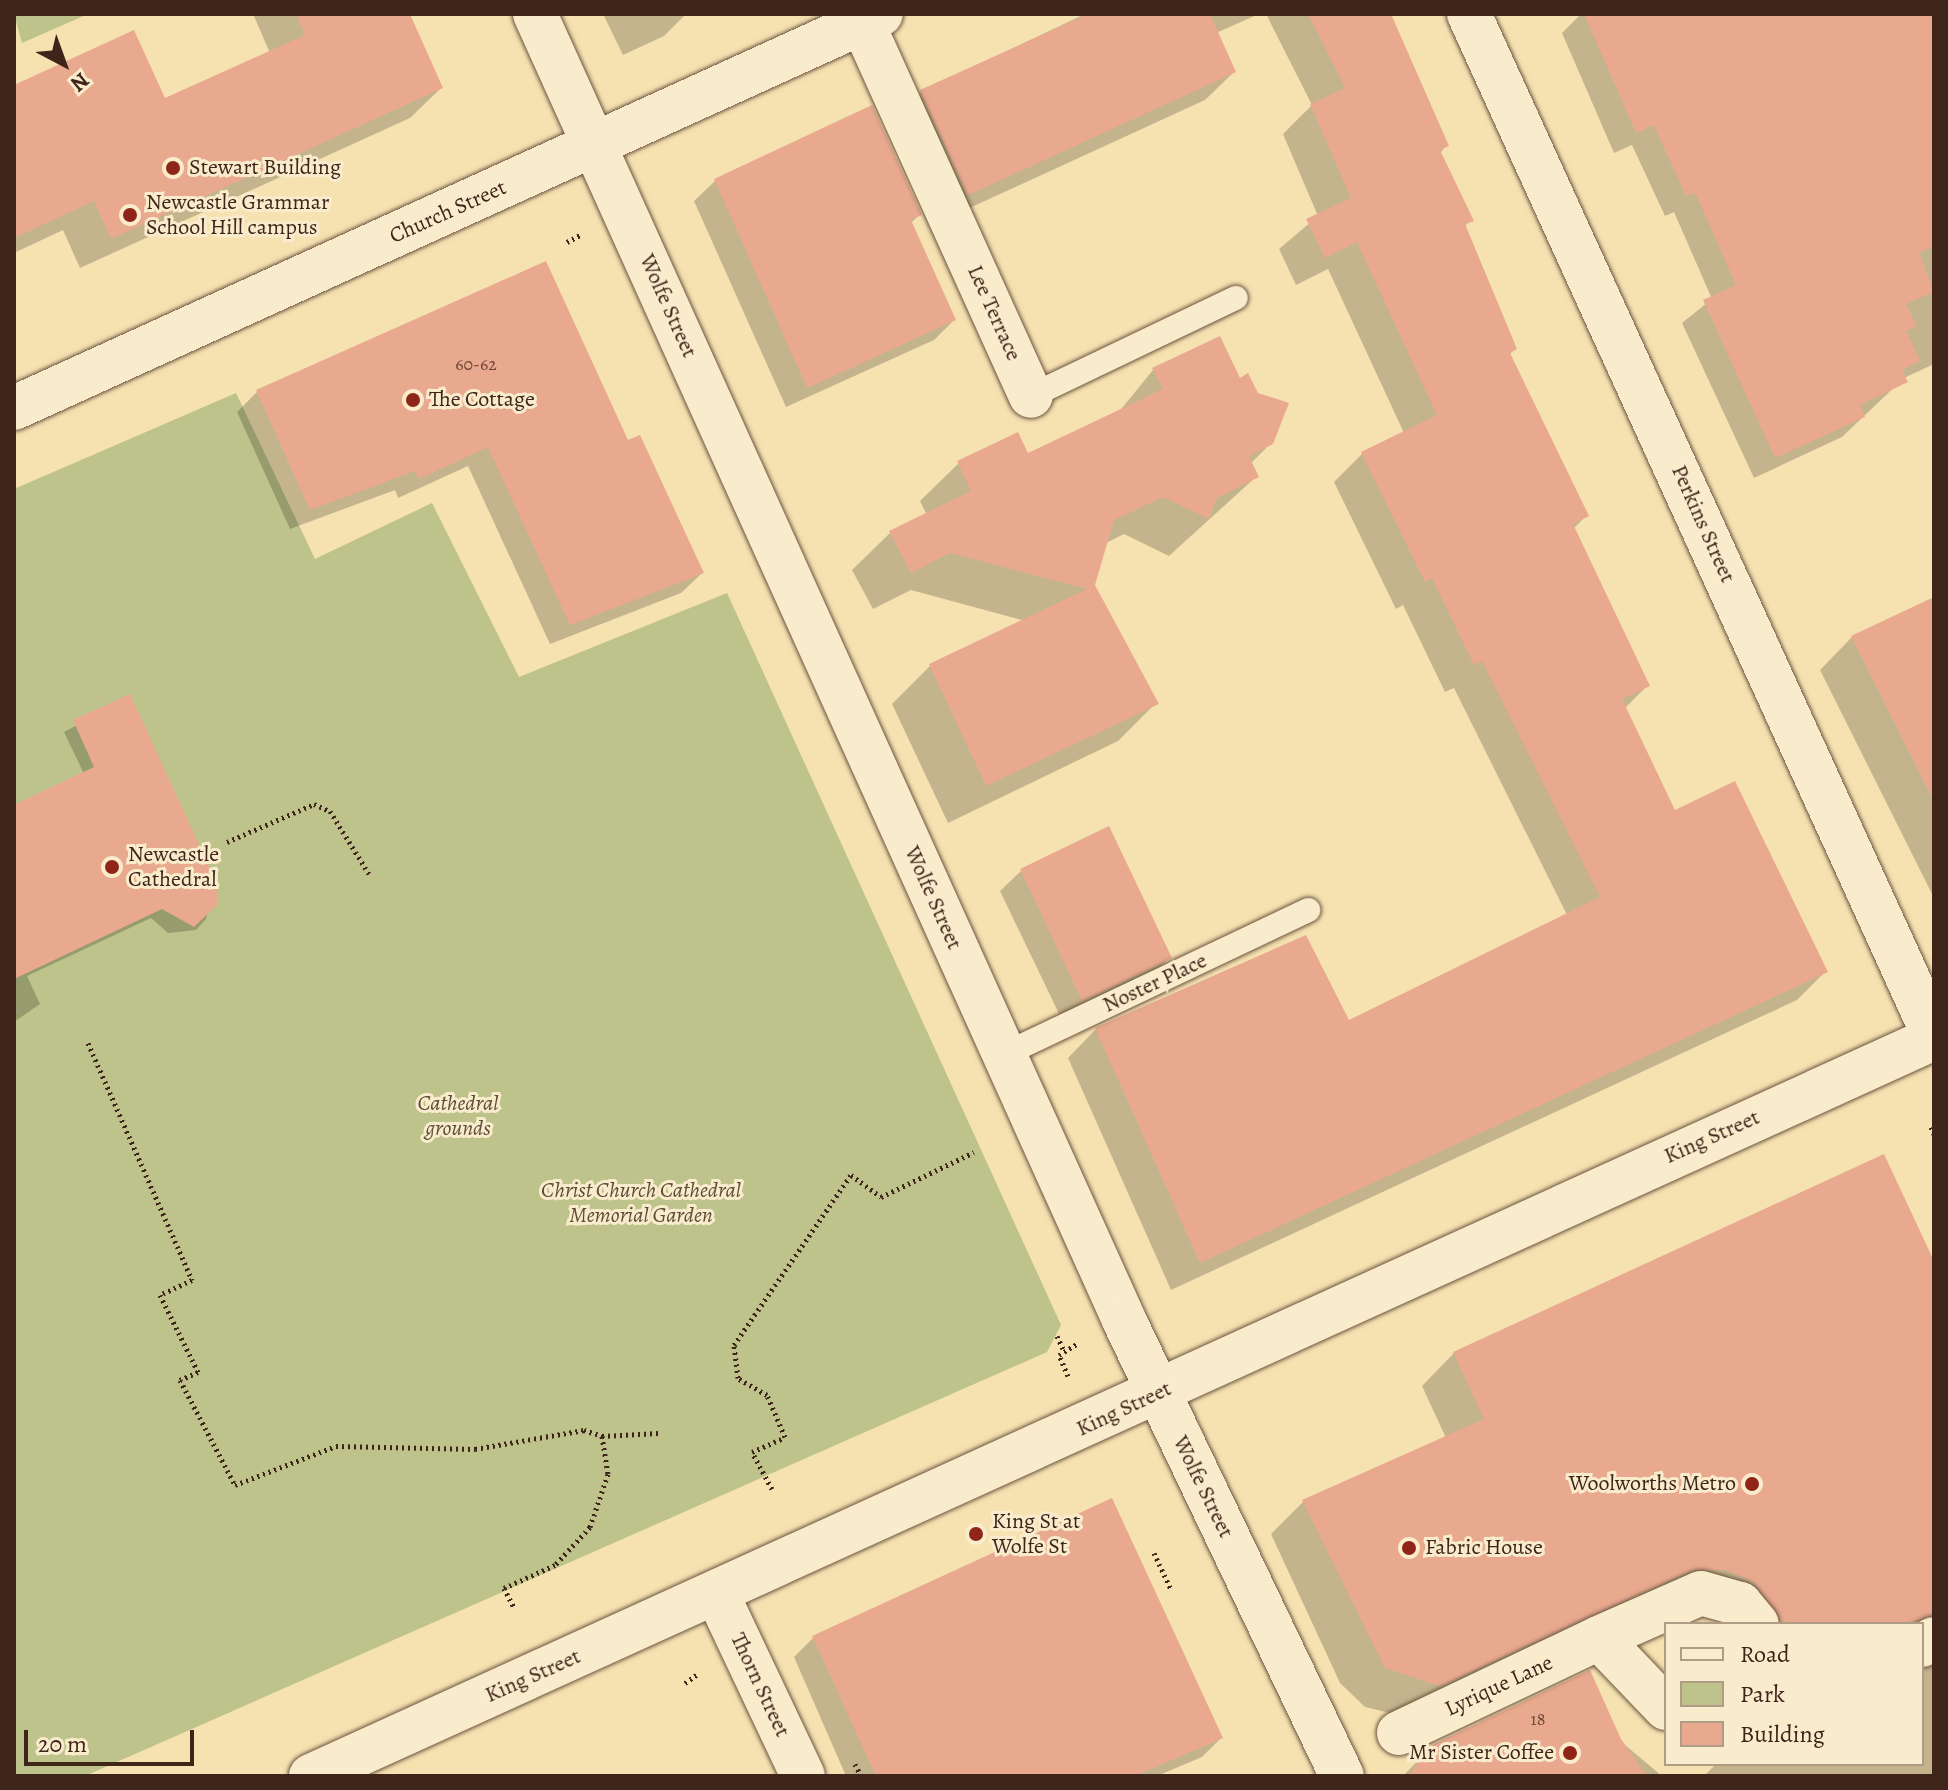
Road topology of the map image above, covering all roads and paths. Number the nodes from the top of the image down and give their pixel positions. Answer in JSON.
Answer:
{"nodes":[{"id":1,"x":535,"y":14,"type":"edge"},
{"id":2,"x":1469,"y":14,"type":"edge"},
{"id":3,"x":872,"y":18,"type":"edge"},
{"id":4,"x":595,"y":146,"type":"junction"},
{"id":5,"x":1236,"y":298,"type":"dead end"},
{"id":6,"x":1031,"y":396,"type":"joint"},
{"id":7,"x":14,"y":408,"type":"edge"},
{"id":8,"x":227,"y":842,"type":"dead end"},
{"id":9,"x":369,"y":874,"type":"dead end"},
{"id":10,"x":1308,"y":910,"type":"dead end"},
{"id":11,"x":1934,"y":1037,"type":"edge"},
{"id":12,"x":88,"y":1043,"type":"dead end"},
{"id":13,"x":1003,"y":1055,"type":"junction"},
{"id":14,"x":1931,"y":1127,"type":"dead end"},
{"id":15,"x":1934,"y":1134,"type":"edge"},
{"id":16,"x":974,"y":1152,"type":"dead end"},
{"id":17,"x":1057,"y":1336,"type":"dead end"},
{"id":18,"x":1078,"y":1343,"type":"dead end"},
{"id":19,"x":1064,"y":1351,"type":"junction"},
{"id":20,"x":1069,"y":1377,"type":"dead end"},
{"id":21,"x":1159,"y":1394,"type":"junction"},
{"id":22,"x":659,"y":1433,"type":"dead end"},
{"id":23,"x":602,"y":1436,"type":"junction"},
{"id":24,"x":772,"y":1489,"type":"dead end"},
{"id":25,"x":1154,"y":1553,"type":"dead end"},
{"id":26,"x":1171,"y":1589,"type":"dead end"},
{"id":27,"x":717,"y":1594,"type":"junction"},
{"id":28,"x":514,"y":1608,"type":"dead end"},
{"id":29,"x":1755,"y":1622,"type":"edge"},
{"id":30,"x":1599,"y":1638,"type":"junction"},
{"id":31,"x":700,"y":1673,"type":"dead end"},
{"id":32,"x":685,"y":1683,"type":"dead end"},
{"id":33,"x":1664,"y":1706,"type":"edge"},
{"id":34,"x":1399,"y":1733,"type":"dead end"},
{"id":35,"x":311,"y":1776,"type":"edge"},
{"id":36,"x":803,"y":1776,"type":"edge"},
{"id":37,"x":1342,"y":1776,"type":"edge"}],
"edges":[{"from":1,"to":4,"type":"street","name":"Wolfe Street"},
{"from":2,"to":11,"type":"street","name":"Perkins Street"},
{"from":3,"to":4,"type":"street","name":"Church Street"},
{"from":3,"to":6,"type":"street","name":"Lee Terrace"},
{"from":4,"to":7,"type":"street","name":"Church Street"},
{"from":4,"to":13,"type":"street","name":"Wolfe Street"},
{"from":5,"to":6,"type":"lane","name":"Lee Terrace"},
{"from":8,"to":9,"type":"path"},
{"from":10,"to":13,"type":"lane","name":"Noster Place"},
{"from":11,"to":21,"type":"street","name":"King Street"},
{"from":12,"to":23,"type":"path"},
{"from":13,"to":21,"type":"street","name":"Wolfe Street"},
{"from":14,"to":15,"type":"path"},
{"from":16,"to":24,"type":"path"},
{"from":17,"to":19,"type":"path"},
{"from":18,"to":19,"type":"path"},
{"from":19,"to":20,"type":"path"},
{"from":21,"to":27,"type":"street","name":"King Street"},
{"from":21,"to":37,"type":"street","name":"Wolfe Street"},
{"from":22,"to":23,"type":"path"},
{"from":23,"to":28,"type":"path"},
{"from":25,"to":26,"type":"path"},
{"from":27,"to":35,"type":"street","name":"King Street"},
{"from":27,"to":36,"type":"street","name":"Thorn Street"},
{"from":29,"to":30,"type":"street","name":"Lyrique Lane"},
{"from":30,"to":33,"type":"street"},
{"from":30,"to":34,"type":"street","name":"Lyrique Lane"},
{"from":31,"to":32,"type":"path"}]}
